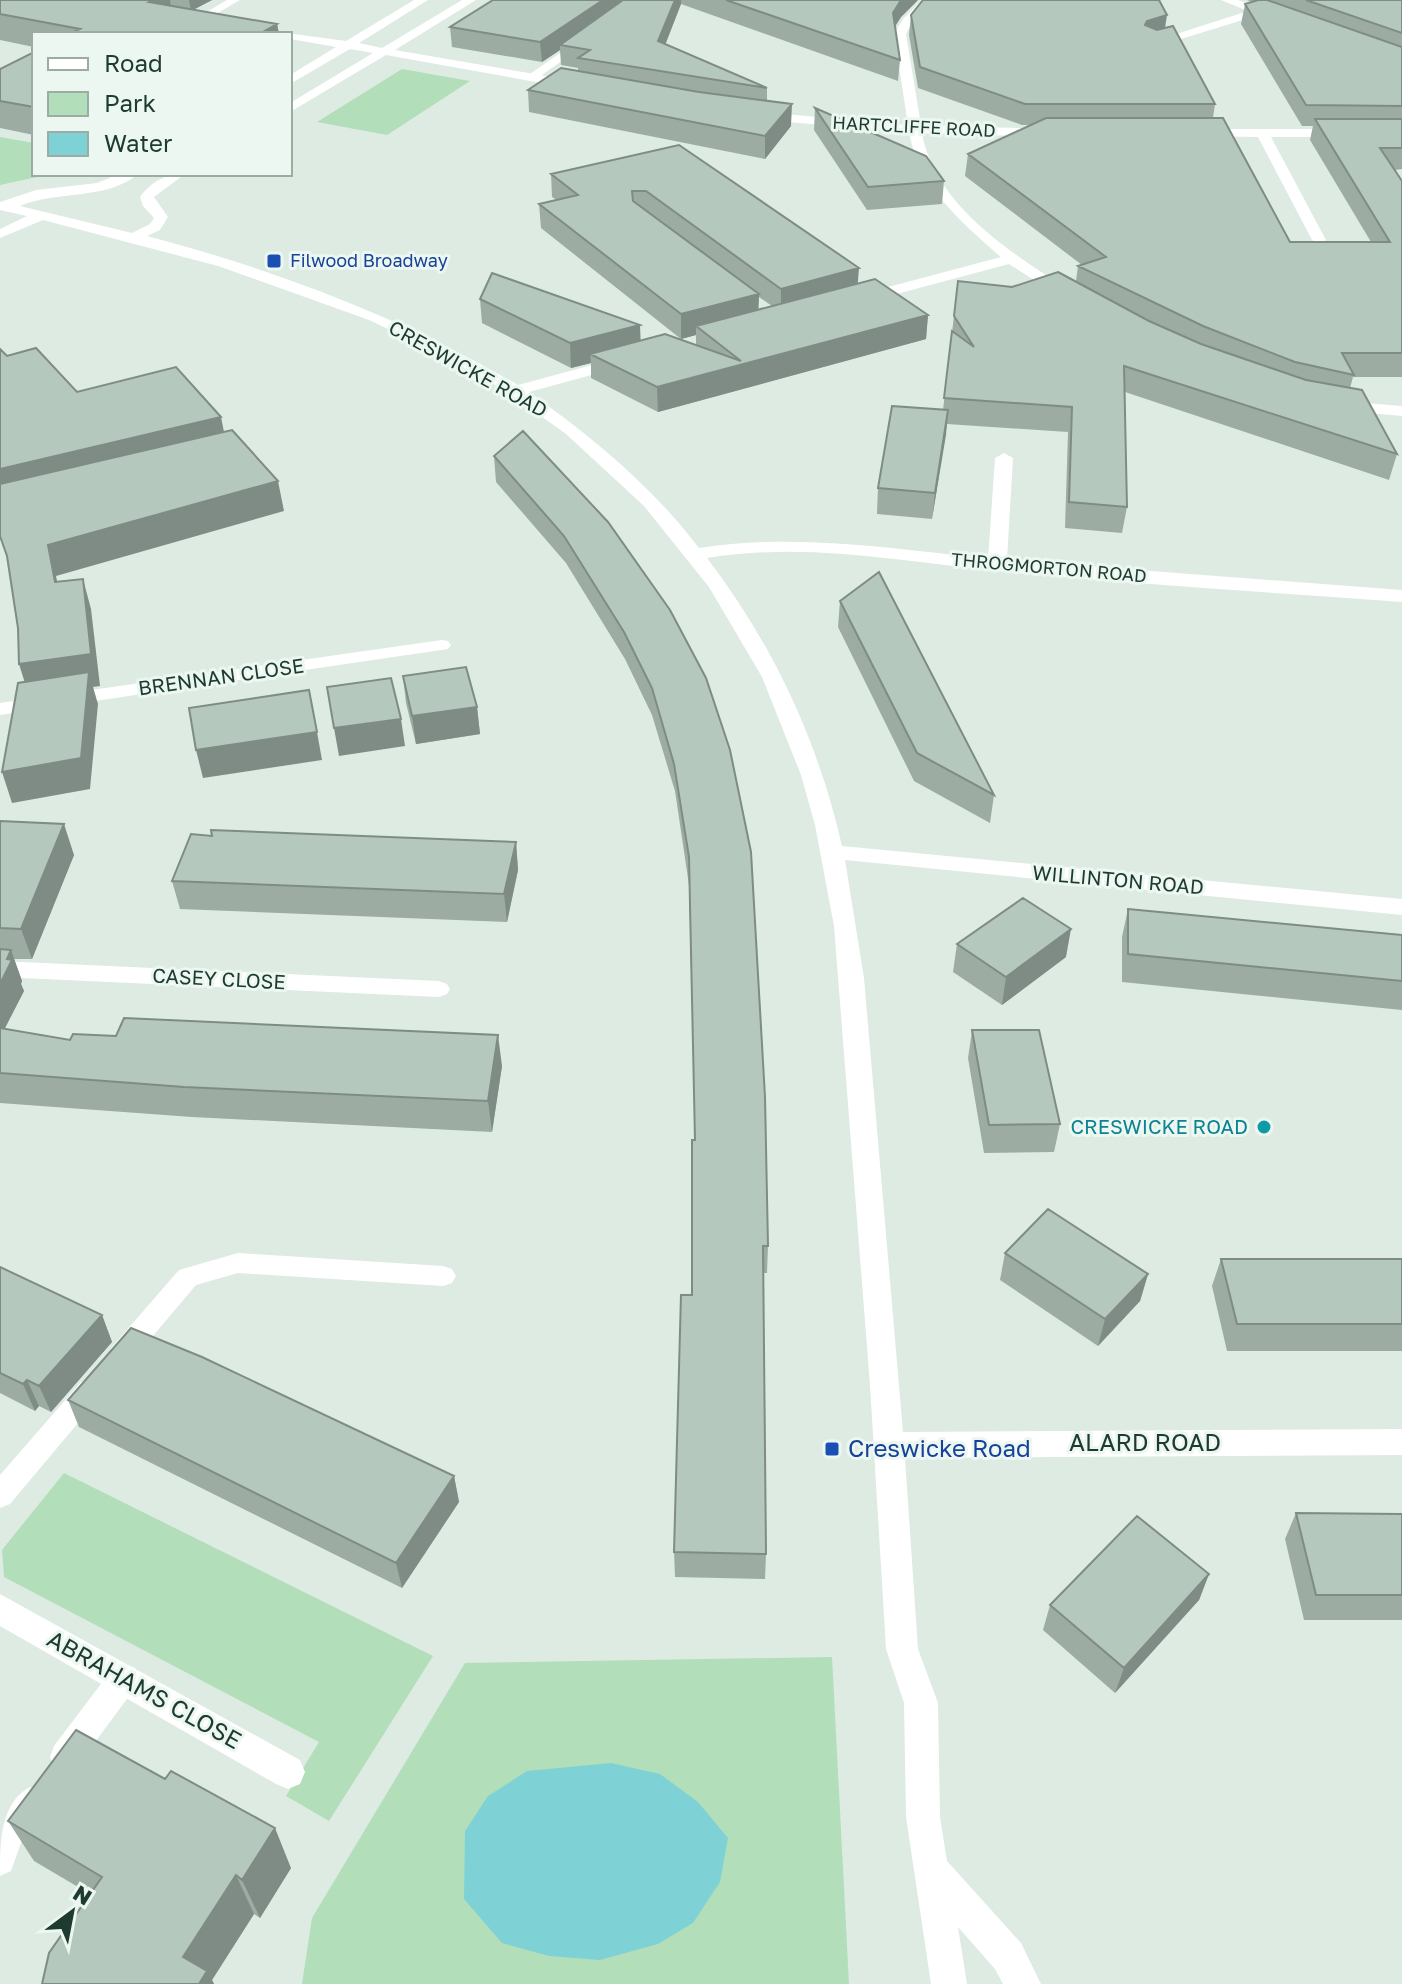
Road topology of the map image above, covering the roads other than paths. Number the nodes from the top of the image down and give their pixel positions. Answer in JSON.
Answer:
{"nodes":[{"id":1,"x":235,"y":0,"type":"edge"},
{"id":2,"x":422,"y":0,"type":"edge"},
{"id":3,"x":470,"y":0,"type":"edge"},
{"id":4,"x":928,"y":0,"type":"edge"},
{"id":5,"x":1227,"y":0,"type":"edge"},
{"id":6,"x":1260,"y":11,"type":"junction"},
{"id":7,"x":185,"y":16,"type":"edge"},
{"id":8,"x":200,"y":19,"type":"junction"},
{"id":9,"x":1289,"y":22,"type":"edge"},
{"id":10,"x":228,"y":24,"type":"edge"},
{"id":11,"x":292,"y":35,"type":"edge"},
{"id":12,"x":591,"y":36,"type":"edge"},
{"id":13,"x":1151,"y":44,"type":"edge"},
{"id":14,"x":348,"y":45,"type":"junction"},
{"id":15,"x":385,"y":52,"type":"junction"},
{"id":16,"x":531,"y":78,"type":"junction"},
{"id":17,"x":292,"y":79,"type":"edge"},
{"id":18,"x":592,"y":88,"type":"edge"},
{"id":19,"x":292,"y":107,"type":"edge"},
{"id":20,"x":742,"y":114,"type":"edge"},
{"id":21,"x":915,"y":129,"type":"junction"},
{"id":22,"x":1068,"y":133,"type":"edge"},
{"id":23,"x":1187,"y":133,"type":"edge"},
{"id":24,"x":1262,"y":133,"type":"junction"},
{"id":25,"x":1402,"y":133,"type":"edge"},
{"id":26,"x":126,"y":176,"type":"edge"},
{"id":27,"x":175,"y":176,"type":"edge"},
{"id":28,"x":3,"y":207,"type":"edge"},
{"id":29,"x":42,"y":215,"type":"junction"},
{"id":30,"x":0,"y":234,"type":"edge"},
{"id":31,"x":133,"y":238,"type":"junction"},
{"id":32,"x":1319,"y":240,"type":"edge"},
{"id":33,"x":1011,"y":259,"type":"junction"},
{"id":34,"x":1077,"y":301,"type":"edge"},
{"id":35,"x":850,"y":302,"type":"edge"},
{"id":36,"x":638,"y":358,"type":"edge"},
{"id":37,"x":514,"y":391,"type":"junction"},
{"id":38,"x":1326,"y":403,"type":"edge"},
{"id":39,"x":1402,"y":411,"type":"edge"},
{"id":40,"x":1004,"y":458,"type":"dead end"},
{"id":41,"x":696,"y":554,"type":"junction"},
{"id":42,"x":997,"y":565,"type":"junction"},
{"id":43,"x":1402,"y":596,"type":"edge"},
{"id":44,"x":442,"y":645,"type":"dead end"},
{"id":45,"x":0,"y":709,"type":"edge"},
{"id":46,"x":833,"y":852,"type":"junction"},
{"id":47,"x":1402,"y":907,"type":"edge"},
{"id":48,"x":0,"y":969,"type":"edge"},
{"id":49,"x":439,"y":989,"type":"dead end"},
{"id":50,"x":443,"y":1276,"type":"dead end"},
{"id":51,"x":1402,"y":1442,"type":"edge"},
{"id":52,"x":889,"y":1445,"type":"junction"},
{"id":53,"x":0,"y":1495,"type":"edge"},
{"id":54,"x":0,"y":1609,"type":"edge"},
{"id":55,"x":124,"y":1678,"type":"junction"},
{"id":56,"x":288,"y":1772,"type":"dead end"},
{"id":57,"x":0,"y":1860,"type":"edge"},
{"id":58,"x":930,"y":1868,"type":"junction"},
{"id":59,"x":949,"y":1984,"type":"edge"},
{"id":60,"x":1023,"y":1984,"type":"edge"}],
"edges":[{"from":1,"to":8,"type":"lane"},
{"from":2,"to":14,"type":"street"},
{"from":3,"to":15,"type":"street"},
{"from":4,"to":21,"type":"street"},
{"from":5,"to":6,"type":"street"},
{"from":6,"to":9,"type":"street"},
{"from":6,"to":13,"type":"street"},
{"from":7,"to":8,"type":"street"},
{"from":8,"to":10,"type":"street"},
{"from":11,"to":14,"type":"street"},
{"from":12,"to":16,"type":"lane"},
{"from":14,"to":15,"type":"street"},
{"from":14,"to":17,"type":"street"},
{"from":15,"to":16,"type":"street"},
{"from":15,"to":19,"type":"street"},
{"from":16,"to":18,"type":"street"},
{"from":20,"to":21,"type":"street","name":"HARTCLIFFE ROAD"},
{"from":21,"to":22,"type":"street","name":"HARTCLIFFE ROAD"},
{"from":21,"to":33,"type":"street"},
{"from":23,"to":24,"type":"street"},
{"from":24,"to":25,"type":"street"},
{"from":24,"to":32,"type":"street"},
{"from":26,"to":28,"type":"street"},
{"from":27,"to":31,"type":"street"},
{"from":28,"to":29,"type":"street","name":"CRESWICKE ROAD"},
{"from":29,"to":30,"type":"street"},
{"from":29,"to":31,"type":"street","name":"CRESWICKE ROAD"},
{"from":31,"to":37,"type":"street","name":"CRESWICKE ROAD"},
{"from":33,"to":34,"type":"street"},
{"from":33,"to":35,"type":"street"},
{"from":36,"to":37,"type":"street"},
{"from":37,"to":41,"type":"street","name":"CRESWICKE ROAD"},
{"from":38,"to":39,"type":"street"},
{"from":40,"to":42,"type":"street"},
{"from":41,"to":42,"type":"street","name":"THROGMORTON ROAD"},
{"from":41,"to":46,"type":"street","name":"CRESWICKE ROAD"},
{"from":42,"to":43,"type":"street","name":"THROGMORTON ROAD"},
{"from":44,"to":45,"type":"lane","name":"BRENNAN CLOSE"},
{"from":46,"to":47,"type":"street","name":"WILLINTON ROAD"},
{"from":46,"to":52,"type":"street","name":"CRESWICKE ROAD"},
{"from":48,"to":49,"type":"lane","name":"CASEY CLOSE"},
{"from":50,"to":53,"type":"lane"},
{"from":51,"to":52,"type":"street","name":"ALARD ROAD"},
{"from":52,"to":58,"type":"street","name":"CRESWICKE ROAD"},
{"from":54,"to":55,"type":"street","name":"ABRAHAMS CLOSE"},
{"from":55,"to":56,"type":"street","name":"ABRAHAMS CLOSE"},
{"from":55,"to":57,"type":"lane"},
{"from":58,"to":59,"type":"street","name":"CRESWICKE ROAD"},
{"from":58,"to":60,"type":"street"}]}
